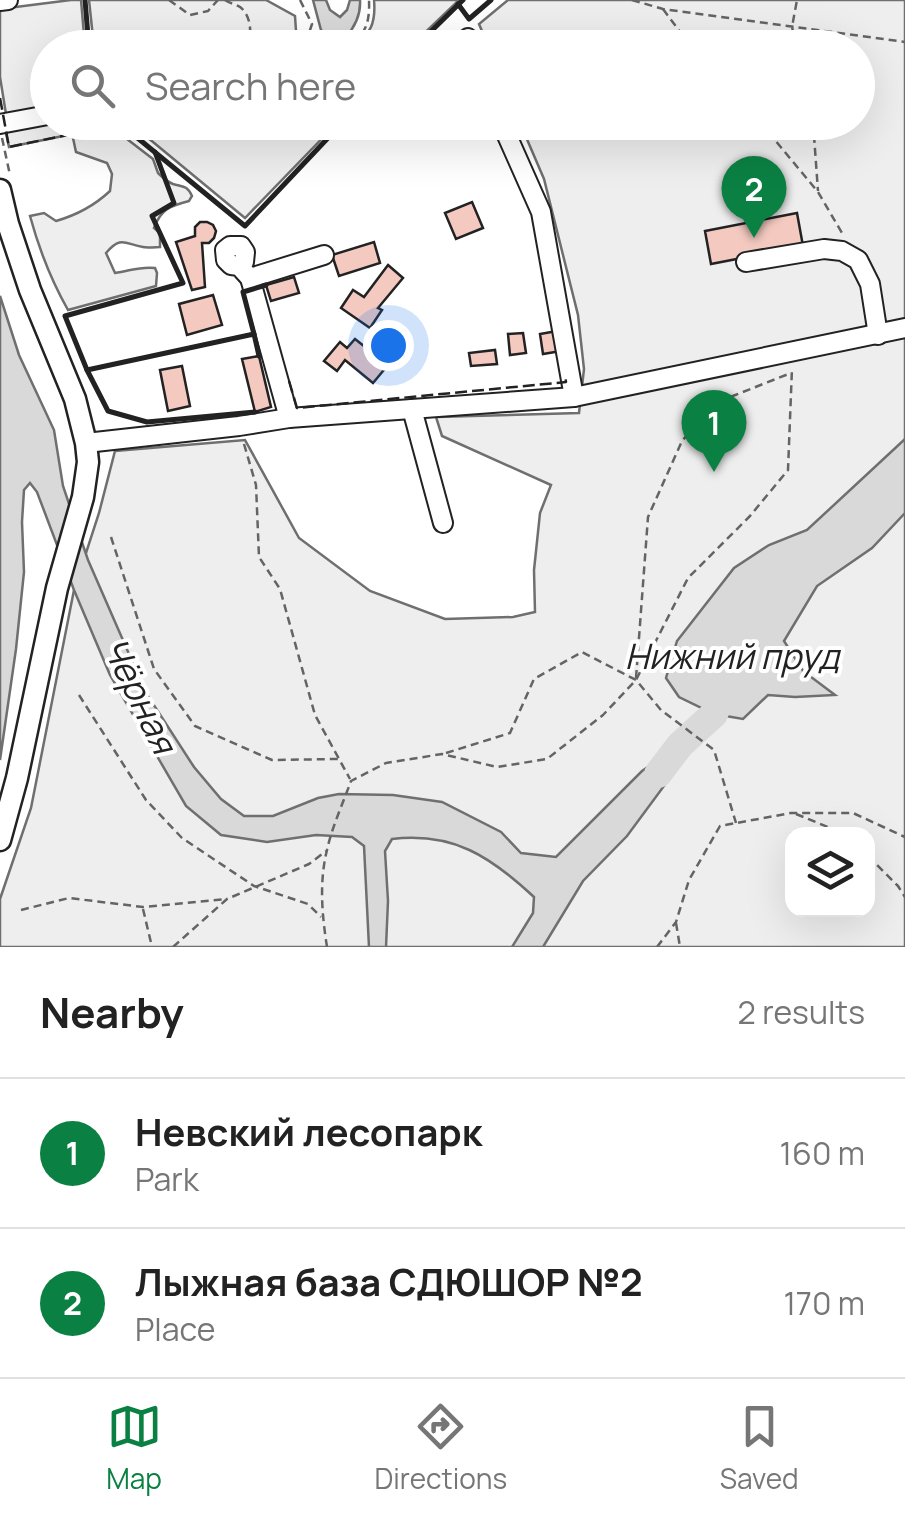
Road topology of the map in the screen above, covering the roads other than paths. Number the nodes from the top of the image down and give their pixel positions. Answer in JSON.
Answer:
{"nodes":[{"id":1,"x":8,"y":0,"type":"edge"},
{"id":2,"x":0,"y":1,"type":"edge"},
{"id":3,"x":30,"y":118,"type":"edge"},
{"id":4,"x":0,"y":124,"type":"edge"},
{"id":5,"x":509,"y":140,"type":"edge"},
{"id":6,"x":0,"y":190,"type":"edge"},
{"id":7,"x":324,"y":255,"type":"dead end"},
{"id":8,"x":746,"y":262,"type":"dead end"},
{"id":9,"x":905,"y":328,"type":"edge"},
{"id":10,"x":878,"y":335,"type":"junction"},
{"id":11,"x":574,"y":398,"type":"junction"},
{"id":12,"x":412,"y":409,"type":"junction"},
{"id":13,"x":290,"y":418,"type":"junction"},
{"id":14,"x":86,"y":443,"type":"junction"},
{"id":15,"x":443,"y":523,"type":"dead end"},
{"id":16,"x":0,"y":840,"type":"edge"}],
"edges":[{"from":1,"to":2,"type":"street"},
{"from":3,"to":4,"type":"street"},
{"from":5,"to":11,"type":"street"},
{"from":6,"to":14,"type":"main road"},
{"from":7,"to":13,"type":"street"},
{"from":8,"to":10,"type":"street"},
{"from":9,"to":10,"type":"street"},
{"from":10,"to":11,"type":"street"},
{"from":11,"to":12,"type":"street"},
{"from":12,"to":13,"type":"street"},
{"from":12,"to":15,"type":"street"},
{"from":13,"to":14,"type":"street"},
{"from":14,"to":16,"type":"main road"}]}
